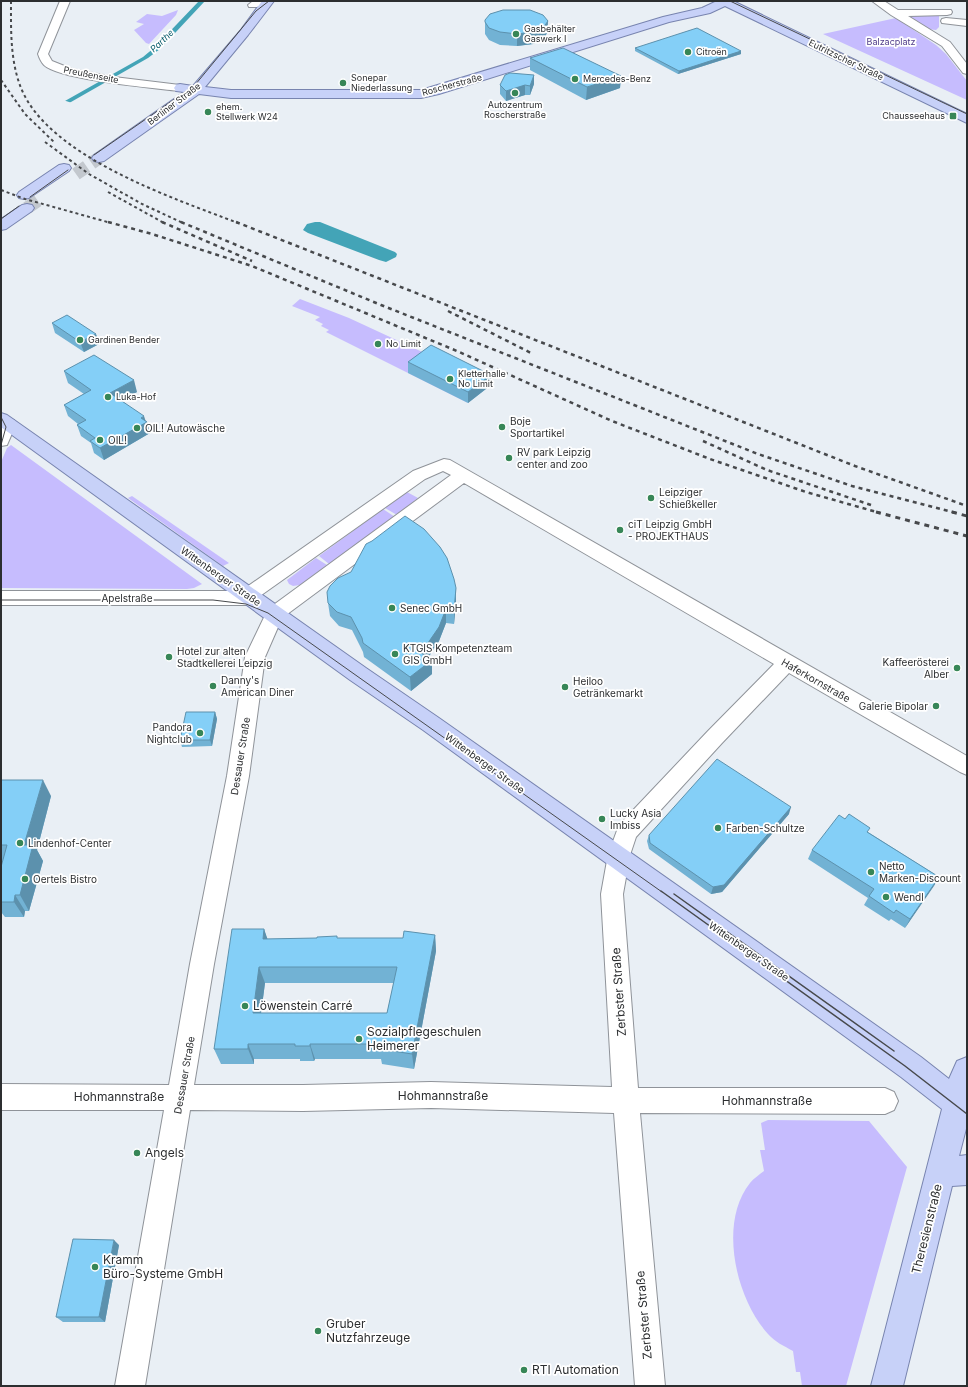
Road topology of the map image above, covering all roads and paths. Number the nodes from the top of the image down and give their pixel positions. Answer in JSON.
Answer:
{"nodes":[{"id":1,"x":65,"y":1,"type":"edge"},
{"id":2,"x":268,"y":1,"type":"edge"},
{"id":3,"x":720,"y":1,"type":"edge"},
{"id":4,"x":724,"y":1,"type":"edge"},
{"id":5,"x":740,"y":1,"type":"edge"},
{"id":6,"x":877,"y":1,"type":"edge"},
{"id":7,"x":257,"y":2,"type":"edge"},
{"id":8,"x":895,"y":13,"type":"junction"},
{"id":9,"x":946,"y":16,"type":"edge"},
{"id":10,"x":667,"y":19,"type":"junction"},
{"id":11,"x":967,"y":23,"type":"edge"},
{"id":12,"x":929,"y":34,"type":"junction"},
{"id":13,"x":946,"y":44,"type":"junction"},
{"id":14,"x":967,"y":71,"type":"edge"},
{"id":15,"x":180,"y":88,"type":"junction"},
{"id":16,"x":196,"y":90,"type":"junction"},
{"id":17,"x":967,"y":107,"type":"edge"},
{"id":18,"x":967,"y":119,"type":"edge"},
{"id":19,"x":40,"y":199,"type":"tunnel mouth"},
{"id":20,"x":1,"y":226,"type":"edge"},
{"id":21,"x":3,"y":428,"type":"edge"},
{"id":22,"x":463,"y":474,"type":"junction"},
{"id":23,"x":250,"y":597,"type":"junction"},
{"id":24,"x":1,"y":598,"type":"edge"},
{"id":25,"x":275,"y":614,"type":"junction"},
{"id":26,"x":787,"y":663,"type":"junction"},
{"id":27,"x":967,"y":766,"type":"edge"},
{"id":28,"x":618,"y":858,"type":"junction"},
{"id":29,"x":967,"y":1071,"type":"edge"},
{"id":30,"x":180,"y":1096,"type":"junction"},
{"id":31,"x":1,"y":1097,"type":"edge"},
{"id":32,"x":626,"y":1099,"type":"junction"},
{"id":33,"x":885,"y":1101,"type":"dead end"},
{"id":34,"x":963,"y":1107,"type":"edge"},
{"id":35,"x":954,"y":1171,"type":"edge"},
{"id":36,"x":130,"y":1386,"type":"edge"},
{"id":37,"x":650,"y":1386,"type":"edge"},
{"id":38,"x":887,"y":1386,"type":"edge"}],
"edges":[{"from":1,"to":15,"type":"street","name":"Preußenseite"},
{"from":2,"to":16,"type":"main road","name":"Berliner Straße"},
{"from":3,"to":10,"type":"main road","name":"Roscherstraße"},
{"from":4,"to":10,"type":"main road","name":"Roscherstraße"},
{"from":4,"to":18,"type":"main road","name":"Eutritzscher Straße"},
{"from":5,"to":17,"type":"main road","name":"Eutritzscher Straße"},
{"from":6,"to":8,"type":"street"},
{"from":7,"to":15,"type":"main road","name":"Berliner Straße"},
{"from":8,"to":9,"type":"street"},
{"from":8,"to":12,"type":"street"},
{"from":9,"to":11,"type":"street"},
{"from":9,"to":12,"type":"street"},
{"from":9,"to":13,"type":"street"},
{"from":10,"to":16,"type":"main road","name":"Roscherstraße"},
{"from":12,"to":13,"type":"street"},
{"from":13,"to":14,"type":"street"},
{"from":15,"to":16,"type":"main road","name":"Roscherstraße"},
{"from":15,"to":16,"type":"main road","name":"Berliner Straße"},
{"from":19,"to":20,"type":"main road"},
{"from":21,"to":23,"type":"main road","name":"Wittenberger Straße"},
{"from":22,"to":23,"type":"street"},
{"from":22,"to":25,"type":"street","name":"Dessauer Straße"},
{"from":22,"to":26,"type":"street","name":"Haferkornstraße"},
{"from":23,"to":24,"type":"street","name":"Apelstraße"},
{"from":23,"to":25,"type":"main road","name":"Wittenberger Straße"},
{"from":25,"to":28,"type":"main road","name":"Wittenberger Straße"},
{"from":25,"to":30,"type":"street","name":"Dessauer Straße"},
{"from":26,"to":27,"type":"street","name":"Haferkornstraße"},
{"from":26,"to":28,"type":"street","name":"Zerbster Straße"},
{"from":28,"to":32,"type":"street","name":"Zerbster Straße"},
{"from":28,"to":34,"type":"main road","name":"Wittenberger Straße"},
{"from":29,"to":34,"type":"main road","name":"Theresienstraße"},
{"from":30,"to":31,"type":"street","name":"Hohmannstraße"},
{"from":30,"to":32,"type":"street","name":"Hohmannstraße"},
{"from":30,"to":36,"type":"street","name":"Dessauer Straße"},
{"from":32,"to":33,"type":"street","name":"Hohmannstraße"},
{"from":32,"to":37,"type":"street","name":"Zerbster Straße"},
{"from":34,"to":35,"type":"main road","name":"Theresienstraße"},
{"from":35,"to":38,"type":"main road","name":"Theresienstraße"}]}
